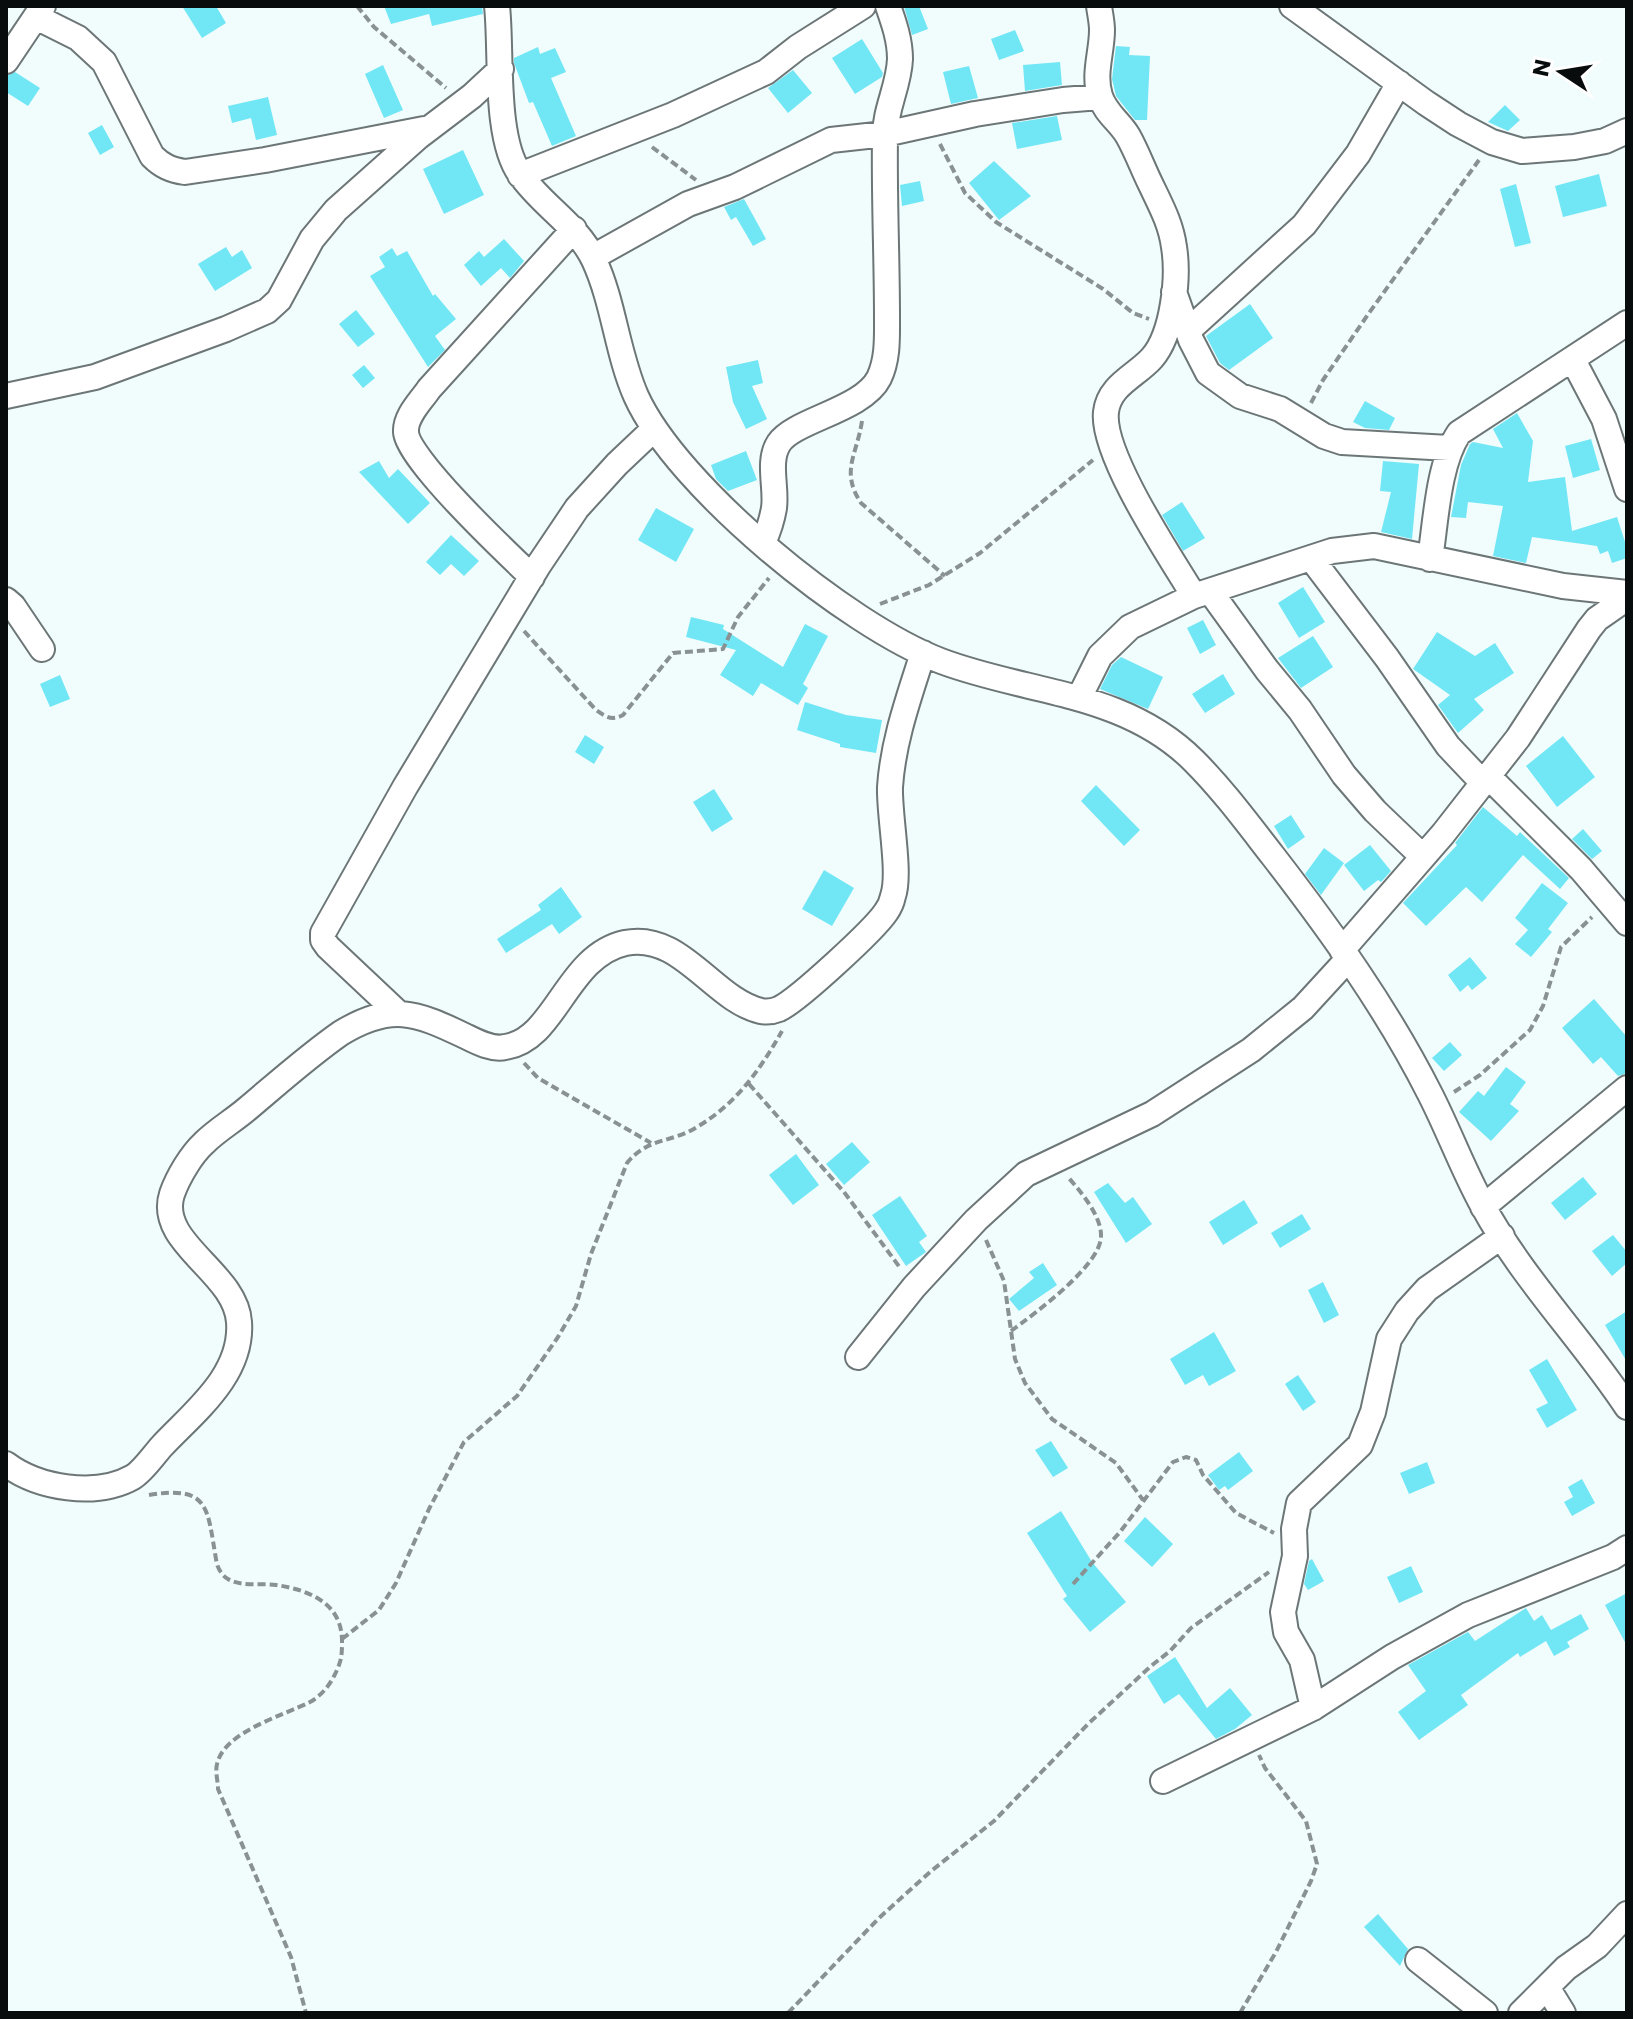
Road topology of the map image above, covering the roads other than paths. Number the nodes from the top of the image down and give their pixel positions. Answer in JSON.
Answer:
{"nodes":[{"id":1,"x":497,"y":6,"type":"edge"},
{"id":2,"x":863,"y":6,"type":"edge"},
{"id":3,"x":888,"y":6,"type":"edge"},
{"id":4,"x":1099,"y":6,"type":"edge"},
{"id":5,"x":1292,"y":6,"type":"edge"},
{"id":6,"x":40,"y":11,"type":"edge"},
{"id":7,"x":831,"y":14,"type":"edge"},
{"id":8,"x":6,"y":61,"type":"edge"},
{"id":9,"x":501,"y":69,"type":"junction"},
{"id":10,"x":1399,"y":83,"type":"junction"},
{"id":11,"x":1100,"y":97,"type":"junction"},
{"id":12,"x":431,"y":127,"type":"junction"},
{"id":13,"x":1627,"y":131,"type":"edge"},
{"id":14,"x":885,"y":134,"type":"junction"},
{"id":15,"x":520,"y":175,"type":"junction"},
{"id":16,"x":574,"y":229,"type":"junction"},
{"id":17,"x":593,"y":257,"type":"junction"},
{"id":18,"x":1627,"y":323,"type":"edge"},
{"id":19,"x":1178,"y":328,"type":"junction"},
{"id":20,"x":1573,"y":360,"type":"junction"},
{"id":21,"x":6,"y":396,"type":"edge"},
{"id":22,"x":654,"y":429,"type":"junction"},
{"id":23,"x":1449,"y":448,"type":"junction"},
{"id":24,"x":1627,"y":489,"type":"edge"},
{"id":25,"x":763,"y":543,"type":"junction"},
{"id":26,"x":1311,"y":558,"type":"junction"},
{"id":27,"x":1430,"y":559,"type":"junction"},
{"id":28,"x":532,"y":577,"type":"junction"},
{"id":29,"x":1202,"y":593,"type":"junction"},
{"id":30,"x":1627,"y":595,"type":"edge"},
{"id":31,"x":6,"y":600,"type":"edge"},
{"id":32,"x":42,"y":649,"type":"dead end"},
{"id":33,"x":923,"y":653,"type":"junction"},
{"id":34,"x":1079,"y":698,"type":"junction"},
{"id":35,"x":1485,"y":779,"type":"junction"},
{"id":36,"x":1422,"y":856,"type":"junction"},
{"id":37,"x":1627,"y":923,"type":"edge"},
{"id":38,"x":1345,"y":954,"type":"junction"},
{"id":39,"x":397,"y":1012,"type":"junction"},
{"id":40,"x":1627,"y":1088,"type":"edge"},
{"id":41,"x":1483,"y":1207,"type":"junction"},
{"id":42,"x":1502,"y":1236,"type":"junction"},
{"id":43,"x":858,"y":1357,"type":"dead end"},
{"id":44,"x":1627,"y":1407,"type":"edge"},
{"id":45,"x":6,"y":1464,"type":"edge"},
{"id":46,"x":1627,"y":1548,"type":"edge"},
{"id":47,"x":1313,"y":1708,"type":"junction"},
{"id":48,"x":1163,"y":1781,"type":"dead end"},
{"id":49,"x":1627,"y":1914,"type":"edge"},
{"id":50,"x":1418,"y":1960,"type":"dead end"},
{"id":51,"x":1547,"y":1987,"type":"junction"},
{"id":52,"x":1485,"y":2013,"type":"edge"},
{"id":53,"x":1521,"y":2013,"type":"edge"},
{"id":54,"x":1563,"y":2013,"type":"edge"}],
"edges":[{"from":1,"to":9,"type":"street"},
{"from":2,"to":7,"type":"street"},
{"from":3,"to":14,"type":"street"},
{"from":4,"to":11,"type":"street"},
{"from":5,"to":10,"type":"street"},
{"from":6,"to":8,"type":"street"},
{"from":6,"to":12,"type":"street"},
{"from":7,"to":15,"type":"street"},
{"from":9,"to":12,"type":"street"},
{"from":9,"to":15,"type":"street"},
{"from":10,"to":13,"type":"street"},
{"from":10,"to":19,"type":"street"},
{"from":11,"to":14,"type":"street"},
{"from":11,"to":19,"type":"street"},
{"from":12,"to":21,"type":"street"},
{"from":14,"to":17,"type":"street"},
{"from":14,"to":25,"type":"street"},
{"from":15,"to":16,"type":"street"},
{"from":16,"to":17,"type":"street"},
{"from":16,"to":28,"type":"street"},
{"from":17,"to":22,"type":"street"},
{"from":18,"to":20,"type":"street"},
{"from":19,"to":23,"type":"street"},
{"from":19,"to":29,"type":"street"},
{"from":20,"to":23,"type":"street"},
{"from":20,"to":24,"type":"street"},
{"from":22,"to":25,"type":"street"},
{"from":22,"to":28,"type":"street"},
{"from":23,"to":27,"type":"street"},
{"from":25,"to":33,"type":"street"},
{"from":26,"to":27,"type":"street"},
{"from":26,"to":29,"type":"street"},
{"from":26,"to":35,"type":"street"},
{"from":27,"to":30,"type":"street"},
{"from":28,"to":39,"type":"street"},
{"from":29,"to":34,"type":"street"},
{"from":29,"to":36,"type":"street"},
{"from":30,"to":35,"type":"street"},
{"from":31,"to":32,"type":"street"},
{"from":33,"to":34,"type":"street"},
{"from":33,"to":39,"type":"street"},
{"from":34,"to":38,"type":"street"},
{"from":35,"to":36,"type":"street"},
{"from":35,"to":37,"type":"street"},
{"from":36,"to":38,"type":"street"},
{"from":38,"to":41,"type":"street"},
{"from":38,"to":43,"type":"street"},
{"from":39,"to":45,"type":"street"},
{"from":40,"to":41,"type":"street"},
{"from":41,"to":42,"type":"street"},
{"from":42,"to":44,"type":"street"},
{"from":42,"to":47,"type":"street"},
{"from":46,"to":47,"type":"street"},
{"from":47,"to":48,"type":"street"},
{"from":49,"to":51,"type":"street"},
{"from":50,"to":52,"type":"street"},
{"from":51,"to":53,"type":"street"},
{"from":51,"to":54,"type":"street"}]}
